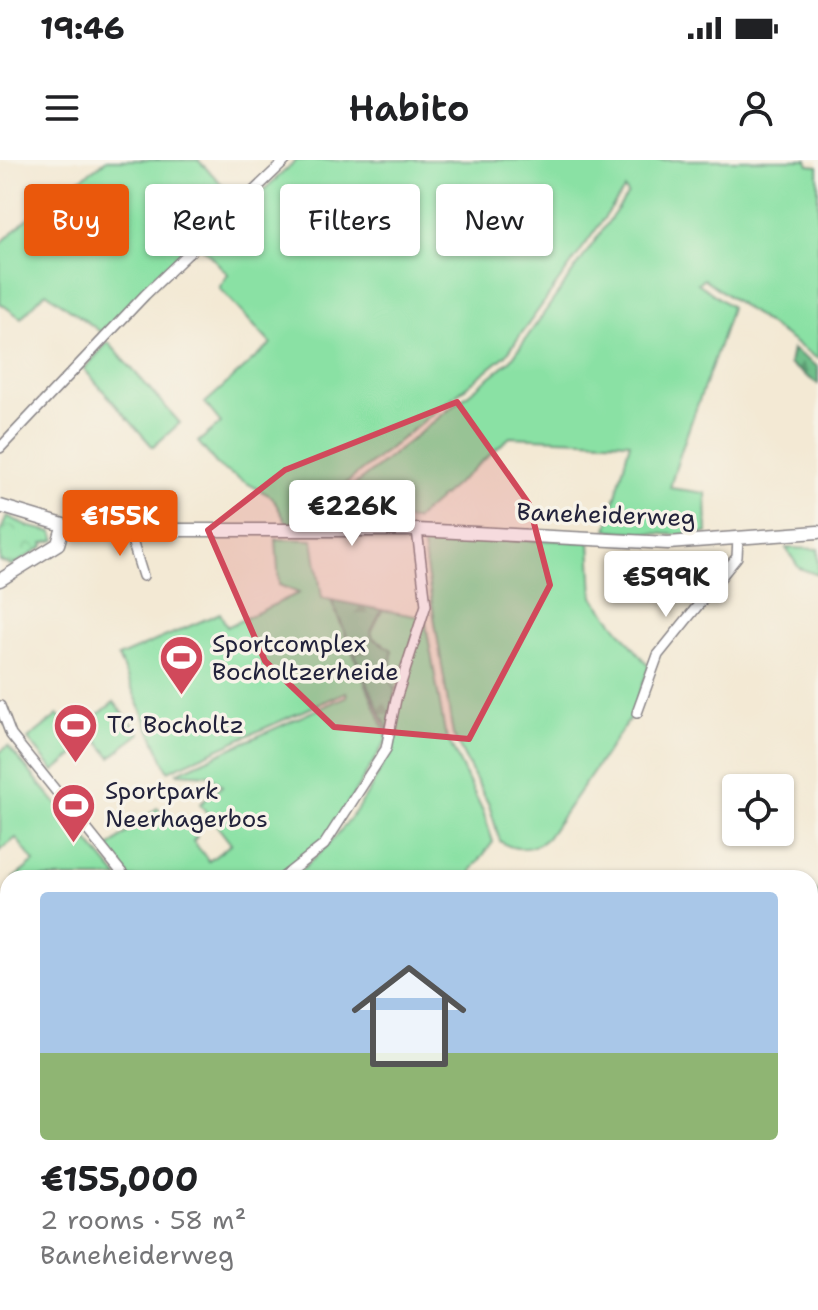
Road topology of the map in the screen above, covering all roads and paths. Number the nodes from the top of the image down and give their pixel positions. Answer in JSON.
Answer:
{"nodes":[{"id":1,"x":286,"y":160,"type":"edge"},
{"id":2,"x":0,"y":448,"type":"edge"},
{"id":3,"x":0,"y":506,"type":"edge"},
{"id":4,"x":63,"y":527,"type":"junction"},
{"id":5,"x":417,"y":530,"type":"junction"},
{"id":6,"x":129,"y":531,"type":"junction"},
{"id":7,"x":818,"y":535,"type":"edge"},
{"id":8,"x":738,"y":538,"type":"junction"},
{"id":9,"x":143,"y":576,"type":"dead end"},
{"id":10,"x":0,"y":580,"type":"edge"},
{"id":11,"x":0,"y":706,"type":"edge"},
{"id":12,"x":637,"y":713,"type":"dead end"},
{"id":13,"x":120,"y":870,"type":"edge"},
{"id":14,"x":292,"y":870,"type":"edge"}],
"edges":[{"from":1,"to":2,"type":"street"},
{"from":3,"to":4,"type":"street","name":"Baneheiderweg"},
{"from":4,"to":6,"type":"street","name":"Baneheiderweg"},
{"from":4,"to":10,"type":"street"},
{"from":5,"to":6,"type":"street","name":"Baneheiderweg"},
{"from":5,"to":8,"type":"street","name":"Baneheiderweg"},
{"from":5,"to":14,"type":"street"},
{"from":6,"to":9,"type":"street"},
{"from":7,"to":8,"type":"street","name":"Baneheiderweg"},
{"from":8,"to":12,"type":"street"},
{"from":11,"to":13,"type":"street"}]}
